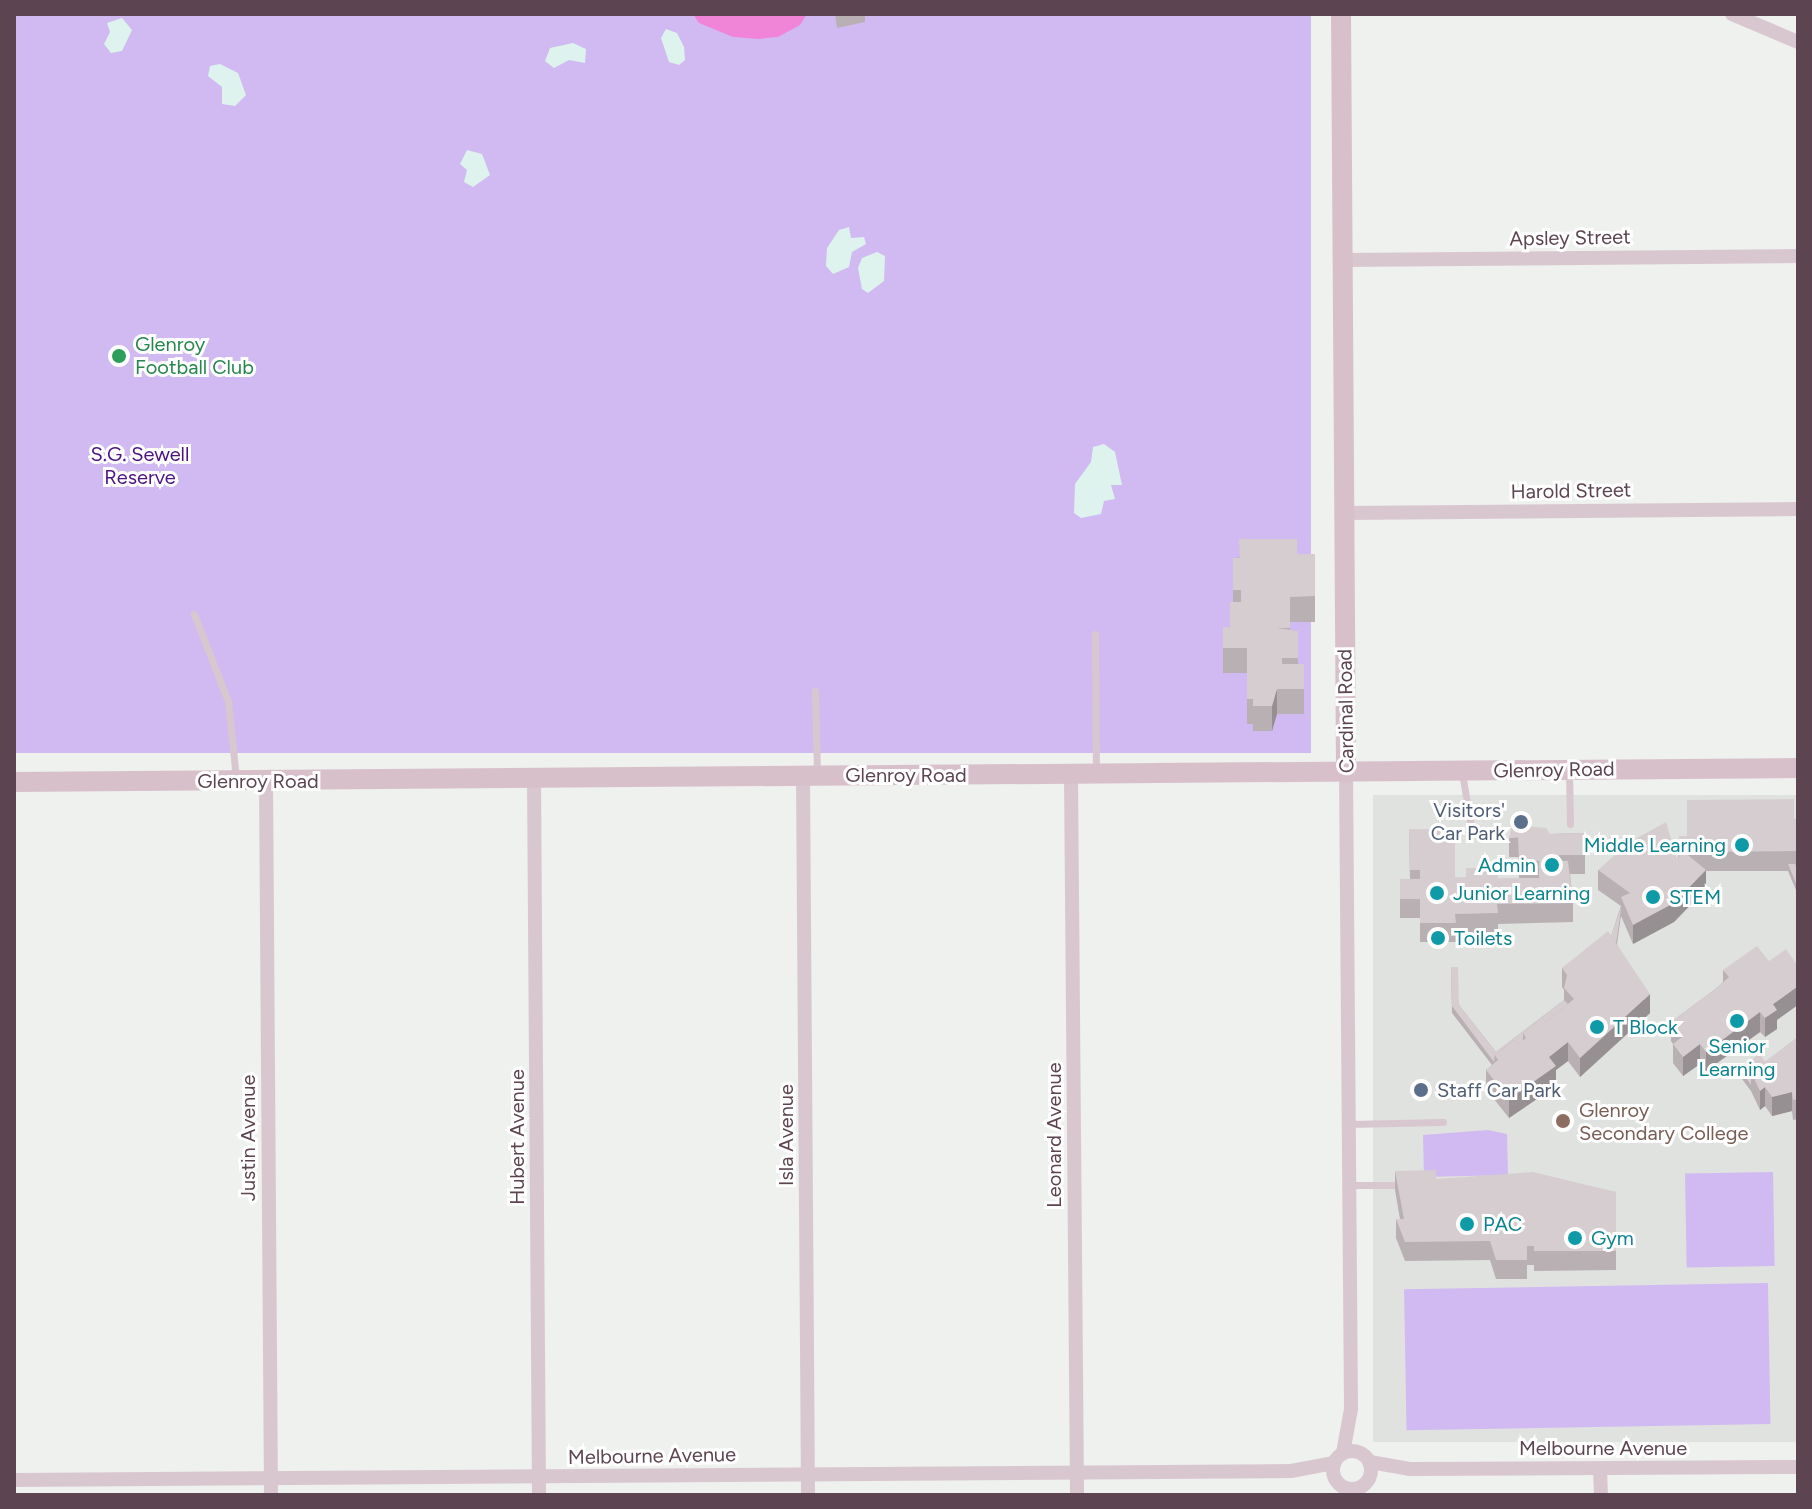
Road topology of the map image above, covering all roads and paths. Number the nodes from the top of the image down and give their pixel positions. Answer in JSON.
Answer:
{"nodes":[{"id":1,"x":1341,"y":14,"type":"edge"},
{"id":2,"x":1732,"y":14,"type":"edge"},
{"id":3,"x":1798,"y":42,"type":"edge"},
{"id":4,"x":1798,"y":256,"type":"edge"},
{"id":5,"x":1342,"y":260,"type":"junction"},
{"id":6,"x":1798,"y":509,"type":"edge"},
{"id":7,"x":1344,"y":513,"type":"junction"},
{"id":8,"x":194,"y":614,"type":"dead end"},
{"id":9,"x":1095,"y":634,"type":"dead end"},
{"id":10,"x":815,"y":691,"type":"dead end"},
{"id":11,"x":1798,"y":768,"type":"edge"},
{"id":12,"x":1569,"y":770,"type":"junction"},
{"id":13,"x":1461,"y":771,"type":"junction"},
{"id":14,"x":1346,"y":773,"type":"junction"},
{"id":15,"x":1071,"y":774,"type":"junction"},
{"id":16,"x":1096,"y":774,"type":"junction"},
{"id":17,"x":810,"y":776,"type":"junction"},
{"id":18,"x":534,"y":778,"type":"junction"},
{"id":19,"x":266,"y":781,"type":"junction"},
{"id":20,"x":14,"y":782,"type":"edge"},
{"id":21,"x":237,"y":782,"type":"junction"},
{"id":22,"x":1570,"y":824,"type":"dead end"},
{"id":23,"x":1471,"y":826,"type":"dead end"},
{"id":24,"x":1443,"y":1122,"type":"dead end"},
{"id":25,"x":1349,"y":1124,"type":"junction"},
{"id":26,"x":1416,"y":1184,"type":"edge"},
{"id":27,"x":1349,"y":1185,"type":"junction"},
{"id":28,"x":1351,"y":1409,"type":"junction"},
{"id":29,"x":1339,"y":1458,"type":"junction"},
{"id":30,"x":1365,"y":1458,"type":"junction"},
{"id":31,"x":1798,"y":1467,"type":"edge"},
{"id":32,"x":1600,"y":1468,"type":"junction"},
{"id":33,"x":1409,"y":1469,"type":"junction"},
{"id":34,"x":1291,"y":1471,"type":"junction"},
{"id":35,"x":1076,"y":1473,"type":"junction"},
{"id":36,"x":808,"y":1474,"type":"junction"},
{"id":37,"x":539,"y":1477,"type":"junction"},
{"id":38,"x":271,"y":1479,"type":"junction"},
{"id":39,"x":14,"y":1480,"type":"edge"},
{"id":40,"x":1352,"y":1487,"type":"edge"},
{"id":41,"x":271,"y":1495,"type":"edge"},
{"id":42,"x":539,"y":1495,"type":"edge"},
{"id":43,"x":808,"y":1495,"type":"edge"},
{"id":44,"x":1077,"y":1495,"type":"edge"},
{"id":45,"x":1601,"y":1495,"type":"edge"}],
"edges":[{"from":1,"to":5,"type":"street","name":"Cardinal Road"},
{"from":2,"to":3,"type":"street"},
{"from":4,"to":5,"type":"street","name":"Apsley Street"},
{"from":5,"to":7,"type":"street","name":"Cardinal Road"},
{"from":6,"to":7,"type":"street","name":"Harold Street"},
{"from":7,"to":14,"type":"street","name":"Cardinal Road"},
{"from":8,"to":21,"type":"lane"},
{"from":9,"to":16,"type":"lane"},
{"from":10,"to":17,"type":"lane"},
{"from":11,"to":12,"type":"street","name":"Glenroy Road"},
{"from":12,"to":13,"type":"street","name":"Glenroy Road"},
{"from":12,"to":22,"type":"lane"},
{"from":13,"to":14,"type":"street","name":"Glenroy Road"},
{"from":13,"to":23,"type":"lane"},
{"from":14,"to":16,"type":"street","name":"Glenroy Road"},
{"from":14,"to":25,"type":"street","name":"Cardinal Road"},
{"from":15,"to":16,"type":"street","name":"Glenroy Road"},
{"from":15,"to":17,"type":"street","name":"Glenroy Road"},
{"from":15,"to":35,"type":"street","name":"Leonard Avenue"},
{"from":17,"to":18,"type":"street","name":"Glenroy Road"},
{"from":17,"to":36,"type":"street","name":"Isla Avenue"},
{"from":18,"to":19,"type":"street","name":"Glenroy Road"},
{"from":18,"to":37,"type":"street","name":"Hubert Avenue"},
{"from":19,"to":21,"type":"street","name":"Glenroy Road"},
{"from":19,"to":38,"type":"street","name":"Justin Avenue"},
{"from":20,"to":21,"type":"street","name":"Glenroy Road"},
{"from":24,"to":25,"type":"lane"},
{"from":25,"to":27,"type":"street","name":"Cardinal Road"},
{"from":26,"to":27,"type":"lane"},
{"from":27,"to":28,"type":"street","name":"Cardinal Road"},
{"from":28,"to":29,"type":"street","name":"Cardinal Road"},
{"from":28,"to":30,"type":"street","name":"Cardinal Road"},
{"from":29,"to":30,"type":"street","name":"Melbourne Avenue"},
{"from":29,"to":34,"type":"street","name":"Melbourne Avenue"},
{"from":29,"to":40,"type":"street","name":"Cardinal Road"},
{"from":30,"to":33,"type":"street","name":"Melbourne Avenue"},
{"from":30,"to":40,"type":"street","name":"Cardinal Road"},
{"from":31,"to":32,"type":"street","name":"Melbourne Avenue"},
{"from":32,"to":33,"type":"street","name":"Melbourne Avenue"},
{"from":32,"to":45,"type":"street"},
{"from":33,"to":40,"type":"street","name":"Melbourne Avenue"},
{"from":34,"to":35,"type":"street","name":"Melbourne Avenue"},
{"from":34,"to":40,"type":"street","name":"Melbourne Avenue"},
{"from":35,"to":36,"type":"street","name":"Melbourne Avenue"},
{"from":35,"to":44,"type":"street","name":"Leonard Avenue"},
{"from":36,"to":37,"type":"street","name":"Melbourne Avenue"},
{"from":36,"to":43,"type":"street","name":"Isla Avenue"},
{"from":37,"to":38,"type":"street","name":"Melbourne Avenue"},
{"from":37,"to":42,"type":"street","name":"Hubert Avenue"},
{"from":38,"to":39,"type":"street","name":"Melbourne Avenue"},
{"from":38,"to":41,"type":"street","name":"Justin Avenue"}]}
